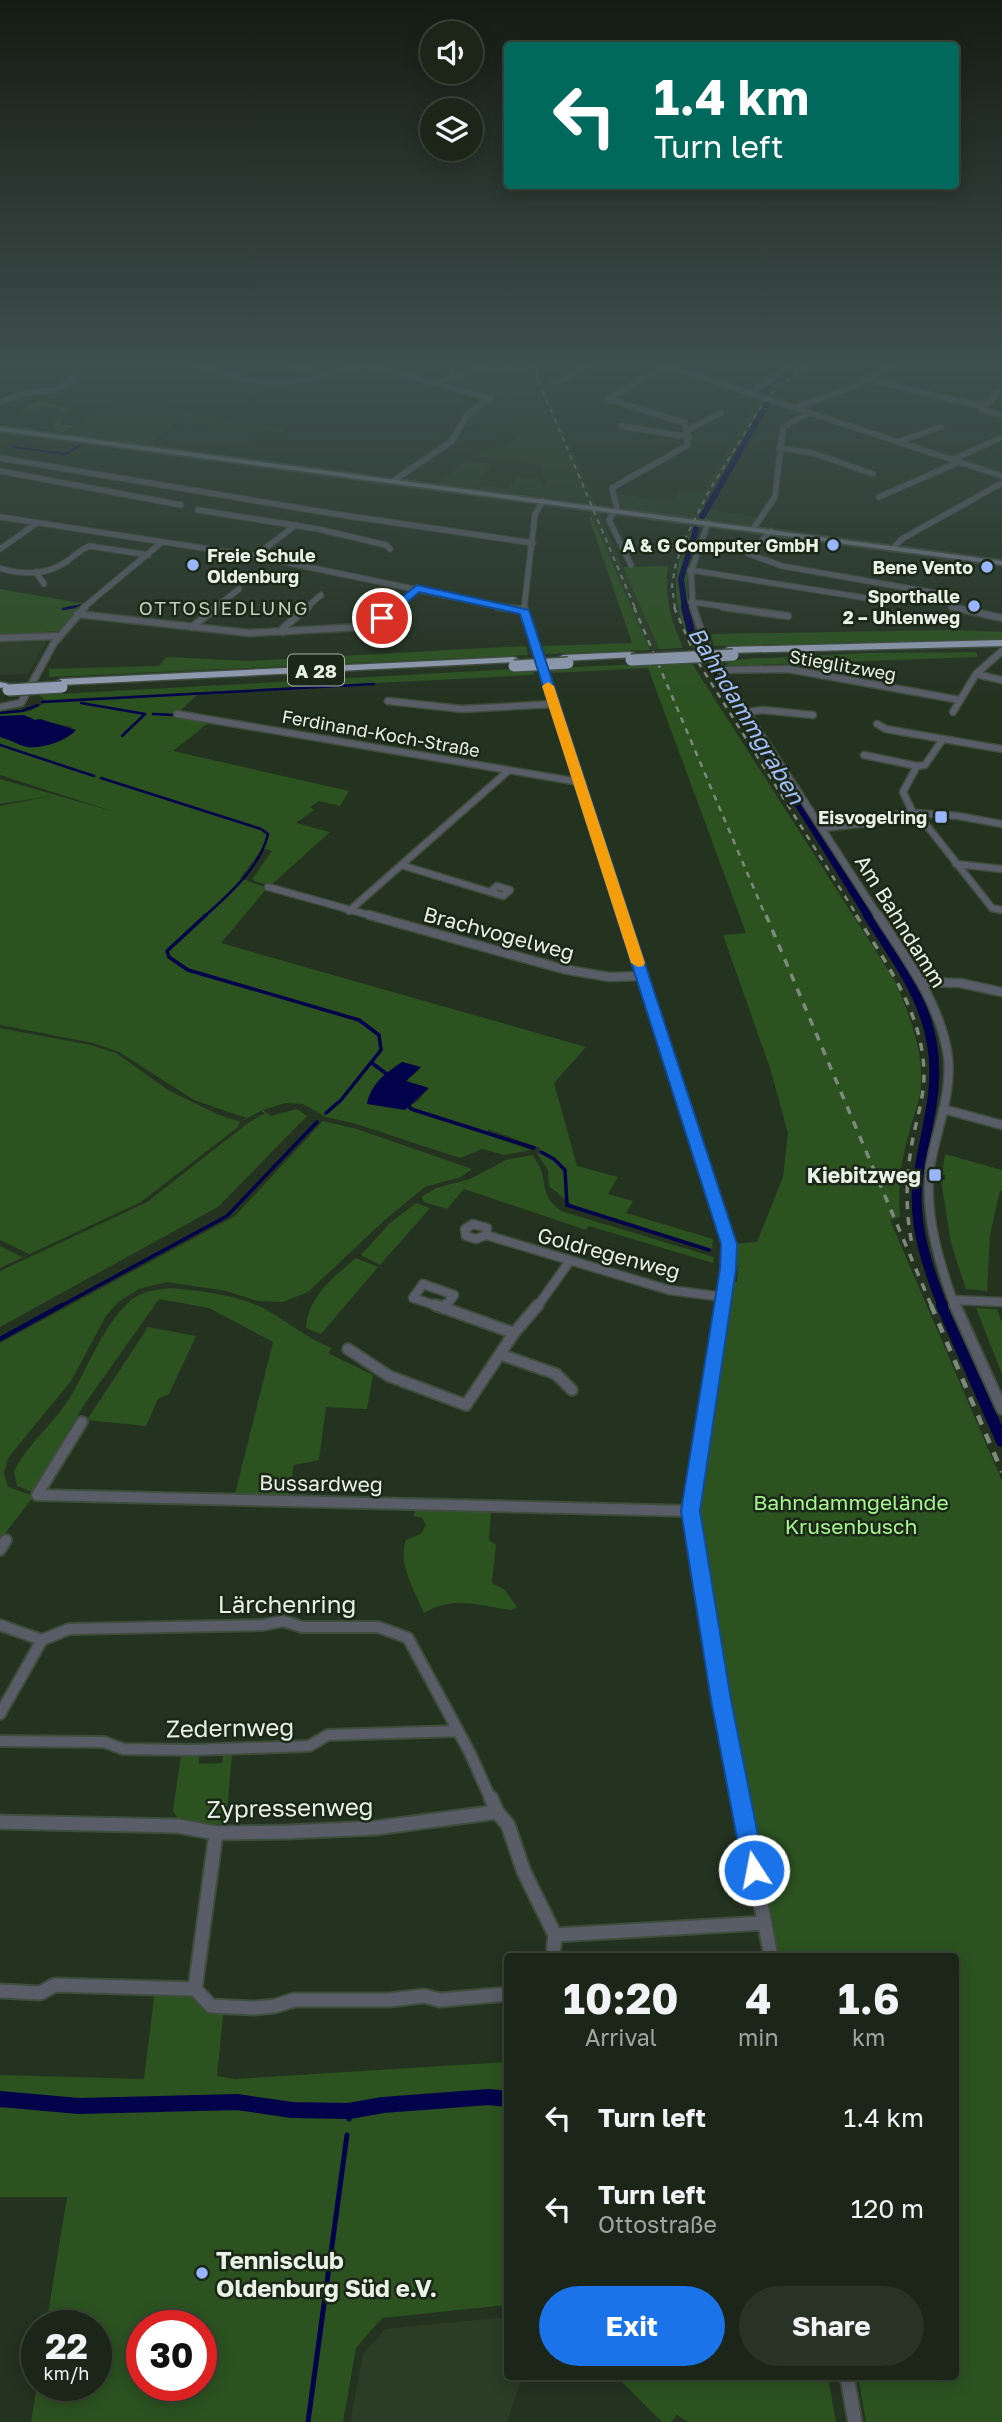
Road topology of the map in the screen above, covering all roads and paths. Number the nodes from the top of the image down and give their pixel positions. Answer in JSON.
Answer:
{"nodes":[{"id":1,"x":29,"y":476,"type":"edge"},
{"id":2,"x":107,"y":476,"type":"edge"},
{"id":3,"x":356,"y":476,"type":"edge"},
{"id":4,"x":400,"y":476,"type":"edge"},
{"id":5,"x":632,"y":476,"type":"edge"},
{"id":6,"x":777,"y":476,"type":"edge"},
{"id":7,"x":924,"y":476,"type":"edge"},
{"id":8,"x":393,"y":481,"type":"junction"},
{"id":9,"x":1002,"y":483,"type":"edge"},
{"id":10,"x":879,"y":498,"type":"dead end"},
{"id":11,"x":543,"y":501,"type":"junction"},
{"id":12,"x":181,"y":505,"type":"dead end"},
{"id":13,"x":198,"y":510,"type":"dead end"},
{"id":14,"x":614,"y":510,"type":"junction"},
{"id":15,"x":335,"y":514,"type":"junction"},
{"id":16,"x":0,"y":517,"type":"edge"},
{"id":17,"x":37,"y":523,"type":"junction"},
{"id":18,"x":708,"y":523,"type":"junction"},
{"id":19,"x":296,"y":525,"type":"junction"},
{"id":20,"x":318,"y":529,"type":"junction"},
{"id":21,"x":753,"y":529,"type":"junction"},
{"id":22,"x":771,"y":531,"type":"junction"},
{"id":23,"x":162,"y":542,"type":"junction"},
{"id":24,"x":533,"y":543,"type":"junction"},
{"id":25,"x":894,"y":548,"type":"junction"},
{"id":26,"x":0,"y":549,"type":"edge"},
{"id":27,"x":390,"y":549,"type":"dead end"},
{"id":28,"x":149,"y":555,"type":"junction"},
{"id":29,"x":255,"y":556,"type":"junction"},
{"id":30,"x":1002,"y":563,"type":"edge"},
{"id":31,"x":631,"y":565,"type":"dead end"},
{"id":32,"x":0,"y":568,"type":"edge"},
{"id":33,"x":690,"y":570,"type":"junction"},
{"id":34,"x":36,"y":572,"type":"junction"},
{"id":35,"x":44,"y":584,"type":"dead end"},
{"id":36,"x":417,"y":588,"type":"junction"},
{"id":37,"x":239,"y":589,"type":"dead end"},
{"id":38,"x":321,"y":595,"type":"dead end"},
{"id":39,"x":866,"y":598,"type":"dead end"},
{"id":40,"x":691,"y":602,"type":"junction"},
{"id":41,"x":524,"y":610,"type":"junction"},
{"id":42,"x":77,"y":614,"type":"junction"},
{"id":43,"x":788,"y":616,"type":"dead end"},
{"id":44,"x":1002,"y":618,"type":"edge"},
{"id":45,"x":192,"y":627,"type":"junction"},
{"id":46,"x":283,"y":632,"type":"junction"},
{"id":47,"x":58,"y":636,"type":"junction"},
{"id":48,"x":0,"y":638,"type":"edge"},
{"id":49,"x":997,"y":647,"type":"edge"},
{"id":50,"x":721,"y":670,"type":"junction"},
{"id":51,"x":976,"y":674,"type":"junction"},
{"id":52,"x":1002,"y":680,"type":"edge"},
{"id":53,"x":4,"y":687,"type":"edge"},
{"id":54,"x":960,"y":700,"type":"junction"},
{"id":55,"x":388,"y":701,"type":"dead end"},
{"id":56,"x":554,"y":704,"type":"junction"},
{"id":57,"x":0,"y":707,"type":"edge"},
{"id":58,"x":747,"y":712,"type":"junction"},
{"id":59,"x":953,"y":712,"type":"dead end"},
{"id":60,"x":177,"y":714,"type":"dead end"},
{"id":61,"x":813,"y":715,"type":"dead end"},
{"id":62,"x":877,"y":724,"type":"dead end"},
{"id":63,"x":943,"y":739,"type":"junction"},
{"id":64,"x":1002,"y":749,"type":"edge"},
{"id":65,"x":864,"y":755,"type":"dead end"},
{"id":66,"x":917,"y":766,"type":"junction"},
{"id":67,"x":508,"y":771,"type":"junction"},
{"id":68,"x":579,"y":782,"type":"junction"},
{"id":69,"x":920,"y":815,"type":"junction"},
{"id":70,"x":1002,"y":824,"type":"edge"},
{"id":71,"x":821,"y":825,"type":"junction"},
{"id":72,"x":956,"y":864,"type":"junction"},
{"id":73,"x":401,"y":865,"type":"junction"},
{"id":74,"x":1002,"y":869,"type":"edge"},
{"id":75,"x":268,"y":887,"type":"dead end"},
{"id":76,"x":490,"y":892,"type":"dead end"},
{"id":77,"x":1002,"y":910,"type":"edge"},
{"id":78,"x":349,"y":911,"type":"junction"},
{"id":79,"x":642,"y":976,"type":"junction"},
{"id":80,"x":921,"y":982,"type":"junction"},
{"id":81,"x":1002,"y":992,"type":"edge"},
{"id":82,"x":943,"y":1109,"type":"junction"},
{"id":83,"x":1002,"y":1125,"type":"edge"},
{"id":84,"x":486,"y":1235,"type":"dead end"},
{"id":85,"x":569,"y":1262,"type":"junction"},
{"id":86,"x":724,"y":1297,"type":"junction"},
{"id":87,"x":953,"y":1300,"type":"junction"},
{"id":88,"x":1002,"y":1302,"type":"edge"},
{"id":89,"x":444,"y":1308,"type":"dead end"},
{"id":90,"x":514,"y":1333,"type":"junction"},
{"id":91,"x":348,"y":1349,"type":"dead end"},
{"id":92,"x":502,"y":1355,"type":"junction"},
{"id":93,"x":572,"y":1390,"type":"dead end"},
{"id":94,"x":1002,"y":1409,"type":"edge"},
{"id":95,"x":82,"y":1422,"type":"dead end"},
{"id":96,"x":690,"y":1511,"type":"junction"},
{"id":97,"x":6,"y":1540,"type":"dead end"},
{"id":98,"x":0,"y":1550,"type":"edge"},
{"id":99,"x":0,"y":1625,"type":"edge"},
{"id":100,"x":42,"y":1640,"type":"junction"},
{"id":101,"x":0,"y":1714,"type":"edge"},
{"id":102,"x":458,"y":1731,"type":"junction"},
{"id":103,"x":0,"y":1741,"type":"edge"},
{"id":104,"x":497,"y":1812,"type":"junction"},
{"id":105,"x":0,"y":1822,"type":"edge"},
{"id":106,"x":216,"y":1833,"type":"junction"},
{"id":107,"x":765,"y":1923,"type":"junction"},
{"id":108,"x":555,"y":1935,"type":"junction"},
{"id":109,"x":553,"y":1953,"type":"edge"},
{"id":110,"x":770,"y":1953,"type":"edge"},
{"id":111,"x":195,"y":1989,"type":"junction"},
{"id":112,"x":0,"y":1991,"type":"edge"},
{"id":113,"x":504,"y":1994,"type":"edge"},
{"id":114,"x":848,"y":2380,"type":"edge"},
{"id":115,"x":855,"y":2422,"type":"edge"}],
"edges":[{"from":1,"to":12,"type":"street"},
{"from":2,"to":15,"type":"street"},
{"from":3,"to":8,"type":"street"},
{"from":4,"to":8,"type":"street"},
{"from":5,"to":14,"type":"street"},
{"from":6,"to":21,"type":"street"},
{"from":7,"to":10,"type":"street"},
{"from":8,"to":11,"type":"street"},
{"from":9,"to":25,"type":"street"},
{"from":11,"to":14,"type":"street"},
{"from":11,"to":24,"type":"street"},
{"from":13,"to":19,"type":"street"},
{"from":14,"to":18,"type":"street"},
{"from":14,"to":31,"type":"street"},
{"from":15,"to":20,"type":"street"},
{"from":15,"to":24,"type":"street"},
{"from":16,"to":17,"type":"street"},
{"from":17,"to":23,"type":"street"},
{"from":17,"to":26,"type":"street"},
{"from":18,"to":21,"type":"street"},
{"from":18,"to":33,"type":"street","name":"Am Bahndamm"},
{"from":19,"to":20,"type":"street"},
{"from":19,"to":29,"type":"street"},
{"from":20,"to":27,"type":"street"},
{"from":21,"to":22,"type":"street"},
{"from":22,"to":25,"type":"street"},
{"from":22,"to":44,"type":"street"},
{"from":23,"to":28,"type":"street"},
{"from":23,"to":29,"type":"street"},
{"from":24,"to":41,"type":"street"},
{"from":25,"to":30,"type":"street"},
{"from":28,"to":34,"type":"street"},
{"from":28,"to":42,"type":"street"},
{"from":29,"to":36,"type":"street"},
{"from":32,"to":34,"type":"street"},
{"from":33,"to":39,"type":"street"},
{"from":33,"to":40,"type":"street","name":"Am Bahndamm"},
{"from":34,"to":35,"type":"street"},
{"from":36,"to":41,"type":"street"},
{"from":36,"to":46,"type":"street"},
{"from":37,"to":45,"type":"street"},
{"from":38,"to":46,"type":"street"},
{"from":40,"to":43,"type":"street"},
{"from":40,"to":50,"type":"street","name":"Am Bahndamm"},
{"from":41,"to":56,"type":"street"},
{"from":42,"to":45,"type":"street"},
{"from":42,"to":47,"type":"street"},
{"from":45,"to":46,"type":"street"},
{"from":47,"to":48,"type":"street"},
{"from":47,"to":57,"type":"street"},
{"from":49,"to":51,"type":"street"},
{"from":49,"to":53,"type":"highway","number":"A 28","bridge":true},
{"from":50,"to":54,"type":"street","name":"Stieglitzweg"},
{"from":50,"to":58,"type":"street","name":"Am Bahndamm"},
{"from":51,"to":52,"type":"street"},
{"from":51,"to":54,"type":"street"},
{"from":54,"to":59,"type":"street"},
{"from":55,"to":56,"type":"street"},
{"from":56,"to":68,"type":"street"},
{"from":58,"to":61,"type":"street"},
{"from":58,"to":71,"type":"street","name":"Am Bahndamm"},
{"from":60,"to":67,"type":"street","name":"Ferdinand-Koch-Straße"},
{"from":62,"to":63,"type":"street"},
{"from":63,"to":64,"type":"street"},
{"from":63,"to":66,"type":"street"},
{"from":65,"to":66,"type":"street"},
{"from":66,"to":69,"type":"street"},
{"from":67,"to":68,"type":"street","name":"Ferdinand-Koch-Straße"},
{"from":67,"to":73,"type":"street"},
{"from":68,"to":79,"type":"street"},
{"from":69,"to":70,"type":"street"},
{"from":69,"to":71,"type":"street"},
{"from":69,"to":72,"type":"street"},
{"from":71,"to":80,"type":"street","name":"Am Bahndamm"},
{"from":72,"to":74,"type":"street"},
{"from":72,"to":77,"type":"street"},
{"from":73,"to":76,"type":"street"},
{"from":73,"to":78,"type":"street"},
{"from":75,"to":78,"type":"street","name":"Brachvogelweg"},
{"from":78,"to":79,"type":"street","name":"Brachvogelweg"},
{"from":79,"to":86,"type":"street"},
{"from":80,"to":81,"type":"street"},
{"from":80,"to":82,"type":"street","name":"Am Bahndamm"},
{"from":82,"to":83,"type":"street"},
{"from":82,"to":87,"type":"street","name":"Am Bahndamm"},
{"from":84,"to":85,"type":"street","name":"Goldregenweg"},
{"from":85,"to":86,"type":"street","name":"Goldregenweg"},
{"from":85,"to":90,"type":"street"},
{"from":86,"to":96,"type":"street"},
{"from":87,"to":88,"type":"street"},
{"from":87,"to":94,"type":"street","name":"Am Bahndamm"},
{"from":89,"to":90,"type":"street"},
{"from":90,"to":92,"type":"street"},
{"from":91,"to":92,"type":"street"},
{"from":92,"to":93,"type":"street"},
{"from":95,"to":96,"type":"street","name":"Bussardweg"},
{"from":96,"to":107,"type":"street"},
{"from":97,"to":98,"type":"street"},
{"from":99,"to":100,"type":"street"},
{"from":100,"to":101,"type":"street"},
{"from":100,"to":102,"type":"street","name":"Lärchenring"},
{"from":102,"to":103,"type":"street","name":"Zedernweg"},
{"from":102,"to":104,"type":"street","name":"Lärchenring"},
{"from":104,"to":106,"type":"street","name":"Zypressenweg"},
{"from":104,"to":108,"type":"street","name":"Lärchenring"},
{"from":105,"to":106,"type":"street","name":"Zypressenweg"},
{"from":106,"to":111,"type":"street"},
{"from":107,"to":108,"type":"street"},
{"from":107,"to":110,"type":"street"},
{"from":108,"to":109,"type":"street"},
{"from":111,"to":112,"type":"street"},
{"from":111,"to":113,"type":"street"},
{"from":114,"to":115,"type":"street"}]}
